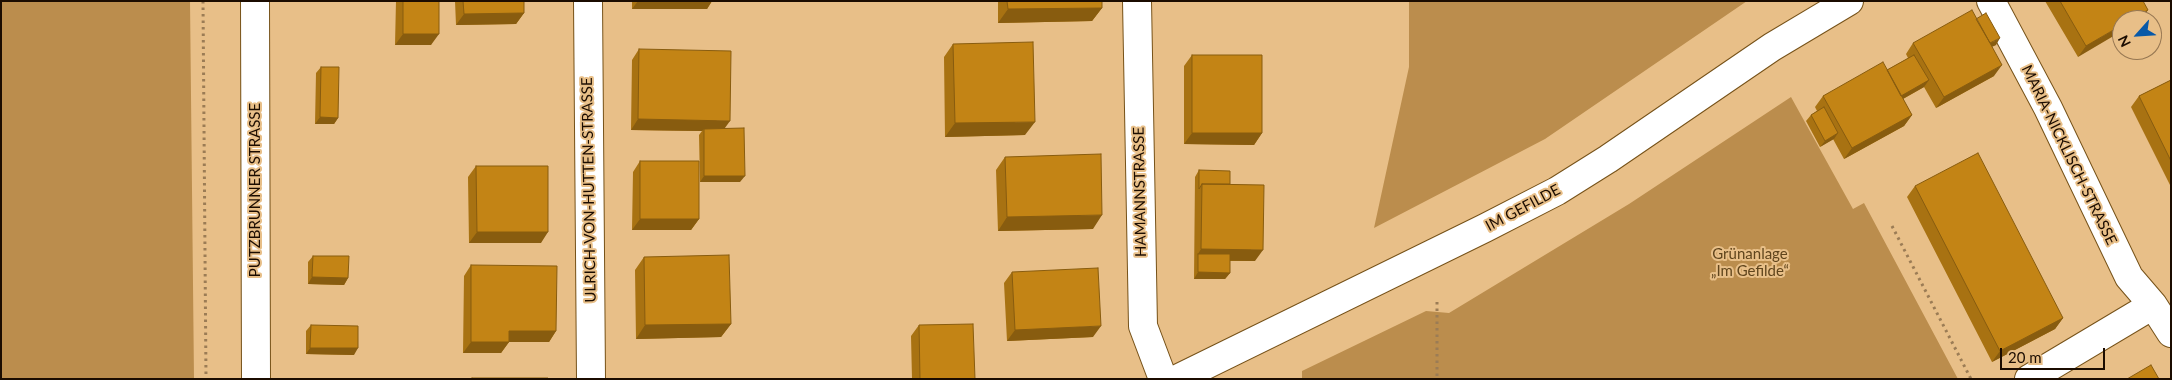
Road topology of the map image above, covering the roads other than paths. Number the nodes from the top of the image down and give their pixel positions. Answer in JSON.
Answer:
{"nodes":[{"id":1,"x":255,"y":1,"type":"edge"},
{"id":2,"x":588,"y":1,"type":"edge"},
{"id":3,"x":1137,"y":1,"type":"edge"},
{"id":4,"x":1849,"y":1,"type":"edge"},
{"id":5,"x":1991,"y":1,"type":"edge"},
{"id":6,"x":2153,"y":305,"type":"junction"},
{"id":7,"x":2171,"y":333,"type":"edge"},
{"id":8,"x":256,"y":379,"type":"edge"},
{"id":9,"x":591,"y":379,"type":"edge"},
{"id":10,"x":1163,"y":379,"type":"edge"},
{"id":11,"x":1177,"y":379,"type":"edge"},
{"id":12,"x":2029,"y":379,"type":"edge"}],
"edges":[{"from":1,"to":8,"type":"street","name":"PUTZBRUNNER STRASSE"},
{"from":2,"to":9,"type":"street","name":"ULRICH-VON-HUTTEN-STRASSE"},
{"from":3,"to":10,"type":"street","name":"HAMANNSTRASSE"},
{"from":4,"to":11,"type":"street","name":"IM GEFILDE"},
{"from":5,"to":6,"type":"street","name":"MARIA-NICKLISCH-STRASSE"},
{"from":6,"to":7,"type":"street","name":"MARIA-NICKLISCH-STRASSE"},
{"from":6,"to":12,"type":"street"}]}
